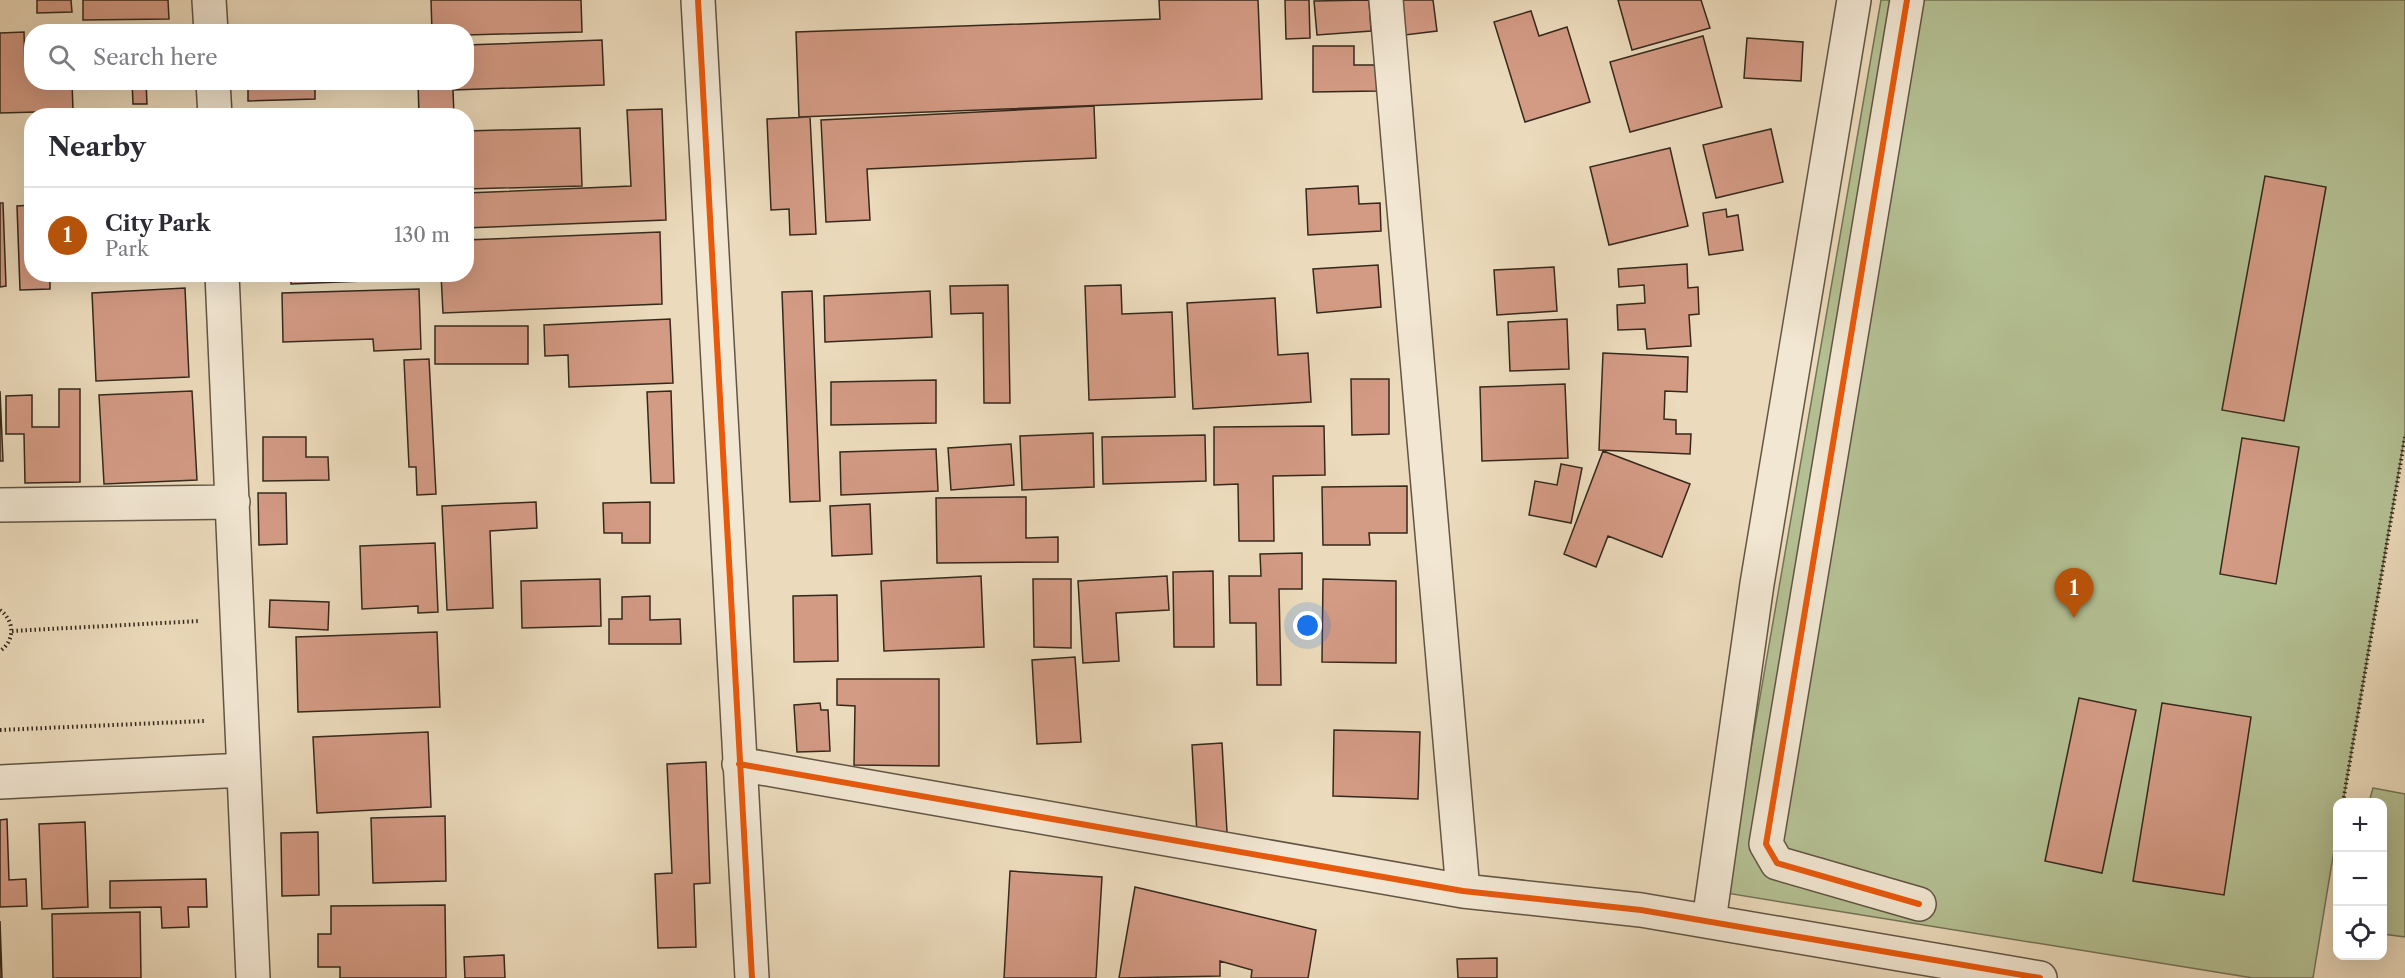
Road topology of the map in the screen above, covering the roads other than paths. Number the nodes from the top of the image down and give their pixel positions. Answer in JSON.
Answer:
{"nodes":[{"id":1,"x":209,"y":0,"type":"edge"},
{"id":2,"x":698,"y":0,"type":"edge"},
{"id":3,"x":1386,"y":0,"type":"edge"},
{"id":4,"x":1854,"y":0,"type":"edge"},
{"id":5,"x":1907,"y":0,"type":"edge"},
{"id":6,"x":210,"y":24,"type":"edge"},
{"id":7,"x":213,"y":90,"type":"edge"},
{"id":8,"x":215,"y":108,"type":"edge"},
{"id":9,"x":222,"y":282,"type":"edge"},
{"id":10,"x":233,"y":502,"type":"junction"},
{"id":11,"x":0,"y":505,"type":"edge"},
{"id":12,"x":739,"y":764,"type":"junction"},
{"id":13,"x":244,"y":770,"type":"junction"},
{"id":14,"x":0,"y":782,"type":"edge"},
{"id":15,"x":1463,"y":891,"type":"junction"},
{"id":16,"x":1919,"y":904,"type":"dead end"},
{"id":17,"x":1709,"y":921,"type":"junction"},
{"id":18,"x":1958,"y":971,"type":"edge"},
{"id":19,"x":253,"y":978,"type":"edge"},
{"id":20,"x":752,"y":978,"type":"edge"},
{"id":21,"x":2040,"y":978,"type":"edge"}],
"edges":[{"from":1,"to":6,"type":"street"},
{"from":2,"to":12,"type":"street"},
{"from":3,"to":15,"type":"street"},
{"from":4,"to":17,"type":"street"},
{"from":5,"to":16,"type":"street"},
{"from":7,"to":8,"type":"street"},
{"from":9,"to":10,"type":"street"},
{"from":10,"to":11,"type":"street"},
{"from":10,"to":13,"type":"street"},
{"from":12,"to":15,"type":"street"},
{"from":12,"to":20,"type":"street"},
{"from":13,"to":14,"type":"street"},
{"from":13,"to":19,"type":"street"},
{"from":15,"to":17,"type":"street"},
{"from":17,"to":18,"type":"street"},
{"from":18,"to":21,"type":"street"}]}
